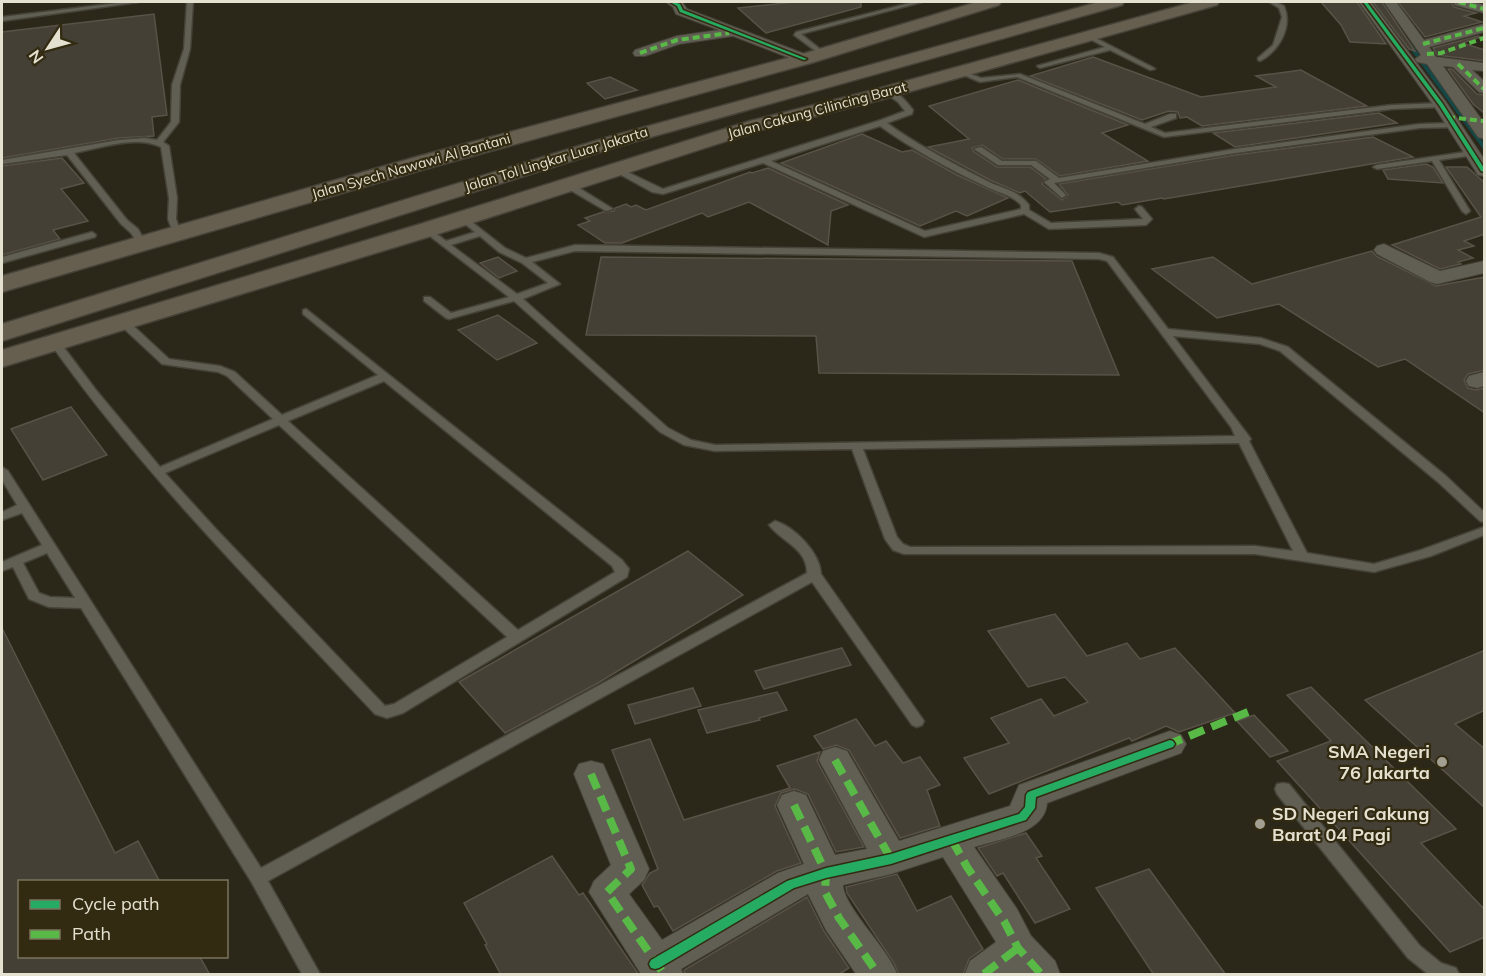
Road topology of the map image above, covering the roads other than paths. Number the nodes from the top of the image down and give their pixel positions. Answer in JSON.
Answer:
{"nodes":[{"id":1,"x":136,"y":2,"type":"edge"},
{"id":2,"x":190,"y":2,"type":"edge"},
{"id":3,"x":672,"y":2,"type":"edge"},
{"id":4,"x":919,"y":2,"type":"edge"},
{"id":5,"x":993,"y":2,"type":"edge"},
{"id":6,"x":1116,"y":2,"type":"edge"},
{"id":7,"x":1211,"y":2,"type":"edge"},
{"id":8,"x":1272,"y":2,"type":"edge"},
{"id":9,"x":1367,"y":2,"type":"edge"},
{"id":10,"x":1459,"y":2,"type":"edge"},
{"id":11,"x":1391,"y":4,"type":"edge"},
{"id":12,"x":1075,"y":6,"type":"edge"},
{"id":13,"x":1010,"y":7,"type":"dead end"},
{"id":14,"x":1485,"y":9,"type":"edge"},
{"id":15,"x":2,"y":20,"type":"edge"},
{"id":16,"x":1384,"y":23,"type":"junction"},
{"id":17,"x":1405,"y":25,"type":"junction"},
{"id":18,"x":1485,"y":28,"type":"edge"},
{"id":19,"x":1434,"y":29,"type":"dead end"},
{"id":20,"x":732,"y":32,"type":"junction"},
{"id":21,"x":1088,"y":36,"type":"junction"},
{"id":22,"x":1485,"y":38,"type":"edge"},
{"id":23,"x":1110,"y":48,"type":"junction"},
{"id":24,"x":640,"y":53,"type":"dead end"},
{"id":25,"x":1422,"y":55,"type":"junction"},
{"id":26,"x":814,"y":56,"type":"junction"},
{"id":27,"x":1260,"y":59,"type":"dead end"},
{"id":28,"x":1458,"y":64,"type":"junction"},
{"id":29,"x":1040,"y":66,"type":"dead end"},
{"id":30,"x":1485,"y":67,"type":"edge"},
{"id":31,"x":1152,"y":69,"type":"dead end"},
{"id":32,"x":960,"y":72,"type":"junction"},
{"id":33,"x":1485,"y":89,"type":"edge"},
{"id":34,"x":888,"y":91,"type":"junction"},
{"id":35,"x":1173,"y":116,"type":"dead end"},
{"id":36,"x":1448,"y":116,"type":"junction"},
{"id":37,"x":1476,"y":120,"type":"edge"},
{"id":38,"x":881,"y":123,"type":"junction"},
{"id":39,"x":757,"y":125,"type":"junction"},
{"id":40,"x":1145,"y":127,"type":"junction"},
{"id":41,"x":1485,"y":134,"type":"edge"},
{"id":42,"x":159,"y":141,"type":"junction"},
{"id":43,"x":978,"y":149,"type":"dead end"},
{"id":44,"x":69,"y":152,"type":"junction"},
{"id":45,"x":1472,"y":153,"type":"junction"},
{"id":46,"x":1434,"y":158,"type":"junction"},
{"id":47,"x":763,"y":160,"type":"junction"},
{"id":48,"x":2,"y":162,"type":"edge"},
{"id":49,"x":1377,"y":167,"type":"dead end"},
{"id":50,"x":1485,"y":171,"type":"edge"},
{"id":51,"x":623,"y":173,"type":"junction"},
{"id":52,"x":1057,"y":180,"type":"junction"},
{"id":53,"x":568,"y":185,"type":"junction"},
{"id":54,"x":1062,"y":195,"type":"dead end"},
{"id":55,"x":609,"y":209,"type":"dead end"},
{"id":56,"x":1139,"y":209,"type":"dead end"},
{"id":57,"x":1025,"y":211,"type":"junction"},
{"id":58,"x":1466,"y":211,"type":"dead end"},
{"id":59,"x":463,"y":218,"type":"junction"},
{"id":60,"x":177,"y":233,"type":"junction"},
{"id":61,"x":481,"y":233,"type":"junction"},
{"id":62,"x":92,"y":235,"type":"dead end"},
{"id":63,"x":435,"y":237,"type":"junction"},
{"id":64,"x":142,"y":243,"type":"junction"},
{"id":65,"x":1384,"y":250,"type":"dead end"},
{"id":66,"x":2,"y":260,"type":"edge"},
{"id":67,"x":525,"y":261,"type":"junction"},
{"id":68,"x":1485,"y":267,"type":"edge"},
{"id":69,"x":2,"y":284,"type":"edge"},
{"id":70,"x":516,"y":298,"type":"junction"},
{"id":71,"x":427,"y":299,"type":"dead end"},
{"id":72,"x":306,"y":312,"type":"dead end"},
{"id":73,"x":2,"y":316,"type":"edge"},
{"id":74,"x":123,"y":322,"type":"junction"},
{"id":75,"x":1164,"y":332,"type":"junction"},
{"id":76,"x":2,"y":333,"type":"edge"},
{"id":77,"x":55,"y":343,"type":"junction"},
{"id":78,"x":2,"y":359,"type":"edge"},
{"id":79,"x":386,"y":376,"type":"junction"},
{"id":80,"x":283,"y":421,"type":"junction"},
{"id":81,"x":1245,"y":440,"type":"junction"},
{"id":82,"x":857,"y":447,"type":"junction"},
{"id":83,"x":2,"y":471,"type":"edge"},
{"id":84,"x":157,"y":471,"type":"junction"},
{"id":85,"x":26,"y":507,"type":"junction"},
{"id":86,"x":2,"y":516,"type":"edge"},
{"id":87,"x":1485,"y":518,"type":"edge"},
{"id":88,"x":775,"y":525,"type":"dead end"},
{"id":89,"x":1485,"y":531,"type":"edge"},
{"id":90,"x":49,"y":547,"type":"junction"},
{"id":91,"x":1302,"y":558,"type":"junction"},
{"id":92,"x":16,"y":561,"type":"junction"},
{"id":93,"x":2,"y":567,"type":"edge"},
{"id":94,"x":814,"y":575,"type":"junction"},
{"id":95,"x":84,"y":603,"type":"junction"},
{"id":96,"x":517,"y":638,"type":"junction"},
{"id":97,"x":917,"y":721,"type":"dead end"},
{"id":98,"x":1170,"y":744,"type":"dead end"},
{"id":99,"x":835,"y":760,"type":"dead end"},
{"id":100,"x":591,"y":774,"type":"dead end"},
{"id":101,"x":1283,"y":789,"type":"dead end"},
{"id":102,"x":794,"y":806,"type":"dead end"},
{"id":103,"x":952,"y":840,"type":"junction"},
{"id":104,"x":891,"y":859,"type":"junction"},
{"id":105,"x":826,"y":873,"type":"junction"},
{"id":106,"x":258,"y":878,"type":"junction"},
{"id":107,"x":1030,"y":961,"type":"edge"},
{"id":108,"x":660,"y":969,"type":"edge"},
{"id":109,"x":311,"y":975,"type":"edge"},
{"id":110,"x":878,"y":975,"type":"edge"},
{"id":111,"x":984,"y":975,"type":"edge"},
{"id":112,"x":1450,"y":975,"type":"edge"}],
"edges":[{"from":1,"to":15,"type":"lane"},
{"from":2,"to":42,"type":"lane"},
{"from":3,"to":20,"type":"street"},
{"from":4,"to":26,"type":"lane"},
{"from":5,"to":26,"type":"highway"},
{"from":6,"to":12,"type":"highway","name":"Jalan Tol Lingkar Luar Jakarta"},
{"from":7,"to":21,"type":"highway","name":"Jalan Cakung Cilincing Barat"},
{"from":8,"to":27,"type":"lane"},
{"from":9,"to":11,"type":"street"},
{"from":9,"to":16,"type":"street"},
{"from":10,"to":14,"type":"street"},
{"from":11,"to":17,"type":"street"},
{"from":12,"to":39,"type":"highway"},
{"from":12,"to":73,"type":"highway","name":"Jalan Tol Lingkar Luar Jakarta"},
{"from":12,"to":76,"type":"highway","name":"Jalan Tol Lingkar Luar Jakarta"},
{"from":13,"to":26,"type":"highway"},
{"from":16,"to":17,"type":"street"},
{"from":16,"to":25,"type":"street"},
{"from":17,"to":19,"type":"street"},
{"from":17,"to":25,"type":"street"},
{"from":18,"to":25,"type":"street"},
{"from":20,"to":24,"type":"street"},
{"from":20,"to":26,"type":"street"},
{"from":21,"to":23,"type":"lane"},
{"from":21,"to":32,"type":"highway","name":"Jalan Cakung Cilincing Barat"},
{"from":22,"to":25,"type":"street"},
{"from":23,"to":29,"type":"lane"},
{"from":23,"to":31,"type":"lane"},
{"from":25,"to":28,"type":"street"},
{"from":25,"to":36,"type":"street"},
{"from":25,"to":37,"type":"street"},
{"from":26,"to":60,"type":"highway","name":"Jalan Syech Nawawi Al Bantani"},
{"from":28,"to":30,"type":"street"},
{"from":28,"to":33,"type":"street"},
{"from":32,"to":34,"type":"highway","name":"Jalan Cakung Cilincing Barat"},
{"from":32,"to":40,"type":"lane"},
{"from":34,"to":38,"type":"lane"},
{"from":34,"to":39,"type":"highway","name":"Jalan Cakung Cilincing Barat"},
{"from":35,"to":40,"type":"lane"},
{"from":36,"to":37,"type":"street"},
{"from":36,"to":40,"type":"lane"},
{"from":36,"to":45,"type":"street"},
{"from":36,"to":52,"type":"lane"},
{"from":37,"to":41,"type":"street"},
{"from":38,"to":47,"type":"lane"},
{"from":38,"to":57,"type":"lane"},
{"from":39,"to":51,"type":"highway","name":"Jalan Cakung Cilincing Barat"},
{"from":42,"to":44,"type":"lane"},
{"from":42,"to":60,"type":"lane"},
{"from":43,"to":52,"type":"lane"},
{"from":44,"to":48,"type":"lane"},
{"from":44,"to":64,"type":"lane"},
{"from":45,"to":46,"type":"lane"},
{"from":45,"to":50,"type":"street"},
{"from":46,"to":49,"type":"lane"},
{"from":46,"to":58,"type":"lane"},
{"from":47,"to":51,"type":"lane"},
{"from":47,"to":57,"type":"lane"},
{"from":51,"to":53,"type":"highway","name":"Jalan Cakung Cilincing Barat"},
{"from":52,"to":54,"type":"lane"},
{"from":53,"to":55,"type":"lane"},
{"from":53,"to":59,"type":"highway","name":"Jalan Cakung Cilincing Barat"},
{"from":56,"to":57,"type":"lane"},
{"from":59,"to":61,"type":"lane"},
{"from":59,"to":63,"type":"highway","name":"Jalan Cakung Cilincing Barat"},
{"from":60,"to":64,"type":"highway","name":"Jalan Syech Nawawi Al Bantani"},
{"from":61,"to":63,"type":"lane"},
{"from":61,"to":67,"type":"lane"},
{"from":62,"to":66,"type":"lane"},
{"from":63,"to":70,"type":"lane"},
{"from":63,"to":74,"type":"highway"},
{"from":64,"to":69,"type":"highway","name":"Jalan Syech Nawawi Al Bantani"},
{"from":65,"to":68,"type":"street"},
{"from":67,"to":70,"type":"lane"},
{"from":67,"to":75,"type":"lane"},
{"from":70,"to":71,"type":"lane"},
{"from":70,"to":82,"type":"lane"},
{"from":72,"to":79,"type":"lane"},
{"from":74,"to":77,"type":"highway"},
{"from":74,"to":80,"type":"lane"},
{"from":75,"to":81,"type":"lane"},
{"from":75,"to":87,"type":"lane"},
{"from":77,"to":78,"type":"highway"},
{"from":77,"to":84,"type":"lane"},
{"from":79,"to":80,"type":"lane"},
{"from":79,"to":96,"type":"lane"},
{"from":80,"to":84,"type":"lane"},
{"from":80,"to":96,"type":"lane"},
{"from":81,"to":82,"type":"lane"},
{"from":81,"to":91,"type":"lane"},
{"from":82,"to":91,"type":"lane"},
{"from":83,"to":85,"type":"lane"},
{"from":84,"to":96,"type":"lane"},
{"from":85,"to":86,"type":"lane"},
{"from":85,"to":90,"type":"lane"},
{"from":88,"to":94,"type":"lane"},
{"from":89,"to":91,"type":"lane"},
{"from":90,"to":92,"type":"lane"},
{"from":90,"to":95,"type":"lane"},
{"from":92,"to":93,"type":"lane"},
{"from":92,"to":95,"type":"lane"},
{"from":94,"to":97,"type":"lane"},
{"from":94,"to":106,"type":"lane"},
{"from":95,"to":106,"type":"lane"},
{"from":98,"to":103,"type":"street"},
{"from":99,"to":104,"type":"street"},
{"from":100,"to":108,"type":"street"},
{"from":101,"to":112,"type":"lane"},
{"from":102,"to":105,"type":"street"},
{"from":103,"to":104,"type":"street"},
{"from":103,"to":107,"type":"street"},
{"from":104,"to":105,"type":"street"},
{"from":105,"to":108,"type":"street"},
{"from":105,"to":110,"type":"street"},
{"from":106,"to":109,"type":"lane"},
{"from":107,"to":111,"type":"street"}]}
